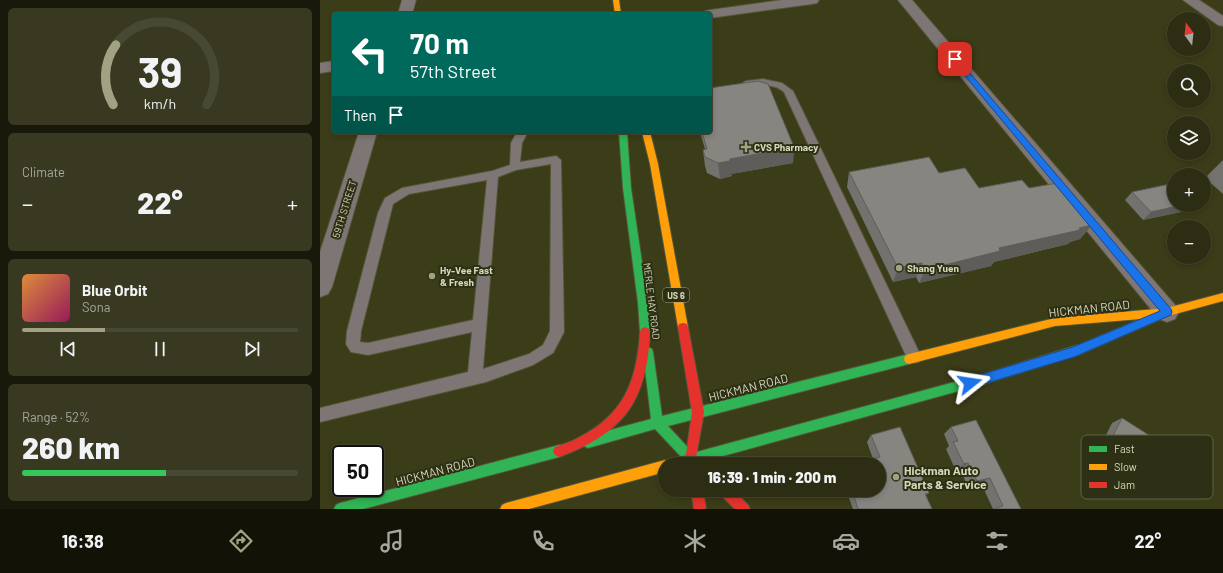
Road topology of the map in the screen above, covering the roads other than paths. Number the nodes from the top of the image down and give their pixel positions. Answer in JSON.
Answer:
{"nodes":[{"id":1,"x":409,"y":0,"type":"edge"},
{"id":2,"x":616,"y":0,"type":"edge"},
{"id":3,"x":812,"y":0,"type":"edge"},
{"id":4,"x":905,"y":0,"type":"edge"},
{"id":5,"x":1190,"y":0,"type":"edge"},
{"id":6,"x":406,"y":12,"type":"edge"},
{"id":7,"x":618,"y":12,"type":"edge"},
{"id":8,"x":712,"y":14,"type":"edge"},
{"id":9,"x":1223,"y":22,"type":"edge"},
{"id":10,"x":332,"y":66,"type":"edge"},
{"id":11,"x":320,"y":68,"type":"edge"},
{"id":12,"x":739,"y":86,"type":"edge"},
{"id":13,"x":367,"y":134,"type":"edge"},
{"id":14,"x":520,"y":134,"type":"edge"},
{"id":15,"x":623,"y":134,"type":"edge"},
{"id":16,"x":646,"y":134,"type":"edge"},
{"id":17,"x":515,"y":167,"type":"junction"},
{"id":18,"x":493,"y":175,"type":"junction"},
{"id":19,"x":320,"y":287,"type":"edge"},
{"id":20,"x":1223,"y":297,"type":"edge"},
{"id":21,"x":1167,"y":312,"type":"junction"},
{"id":22,"x":644,"y":324,"type":"junction"},
{"id":23,"x":478,"y":325,"type":"junction"},
{"id":24,"x":914,"y":357,"type":"junction"},
{"id":25,"x":475,"y":377,"type":"junction"},
{"id":26,"x":698,"y":412,"type":"junction"},
{"id":27,"x":320,"y":414,"type":"edge"},
{"id":28,"x":657,"y":423,"type":"junction"},
{"id":29,"x":572,"y":447,"type":"junction"},
{"id":30,"x":688,"y":457,"type":"edge"},
{"id":31,"x":694,"y":457,"type":"edge"},
{"id":32,"x":711,"y":457,"type":"edge"},
{"id":33,"x":658,"y":468,"type":"edge"},
{"id":34,"x":698,"y":497,"type":"edge"},
{"id":35,"x":731,"y":497,"type":"edge"},
{"id":36,"x":340,"y":509,"type":"edge"},
{"id":37,"x":506,"y":509,"type":"edge"},
{"id":38,"x":700,"y":509,"type":"edge"},
{"id":39,"x":744,"y":509,"type":"edge"}],
"edges":[{"from":1,"to":6,"type":"street"},
{"from":2,"to":7,"type":"main road"},
{"from":3,"to":8,"type":"street"},
{"from":4,"to":21,"type":"street"},
{"from":5,"to":9,"type":"street"},
{"from":10,"to":11,"type":"street"},
{"from":12,"to":24,"type":"lane"},
{"from":13,"to":19,"type":"street","name":"59TH STREET"},
{"from":14,"to":17,"type":"lane"},
{"from":15,"to":22,"type":"main road","name":"MERLE HAY ROAD"},
{"from":16,"to":26,"type":"main road","number":"US 6"},
{"from":17,"to":18,"type":"lane"},
{"from":17,"to":25,"type":"lane"},
{"from":18,"to":23,"type":"lane"},
{"from":18,"to":23,"type":"lane"},
{"from":20,"to":21,"type":"main road","name":"HICKMAN ROAD"},
{"from":21,"to":24,"type":"main road","name":"HICKMAN ROAD"},
{"from":21,"to":32,"type":"main road","name":"HICKMAN ROAD"},
{"from":22,"to":28,"type":"main road","name":"MERLE HAY ROAD"},
{"from":22,"to":29,"type":"main road"},
{"from":23,"to":25,"type":"lane"},
{"from":24,"to":26,"type":"main road","name":"HICKMAN ROAD"},
{"from":25,"to":27,"type":"lane"},
{"from":26,"to":28,"type":"main road","name":"HICKMAN ROAD"},
{"from":26,"to":31,"type":"main road","number":"US 6"},
{"from":28,"to":29,"type":"main road","name":"HICKMAN ROAD"},
{"from":28,"to":30,"type":"main road"},
{"from":29,"to":36,"type":"main road","name":"HICKMAN ROAD"},
{"from":33,"to":37,"type":"main road"},
{"from":34,"to":38,"type":"main road"},
{"from":35,"to":39,"type":"main road"}]}
